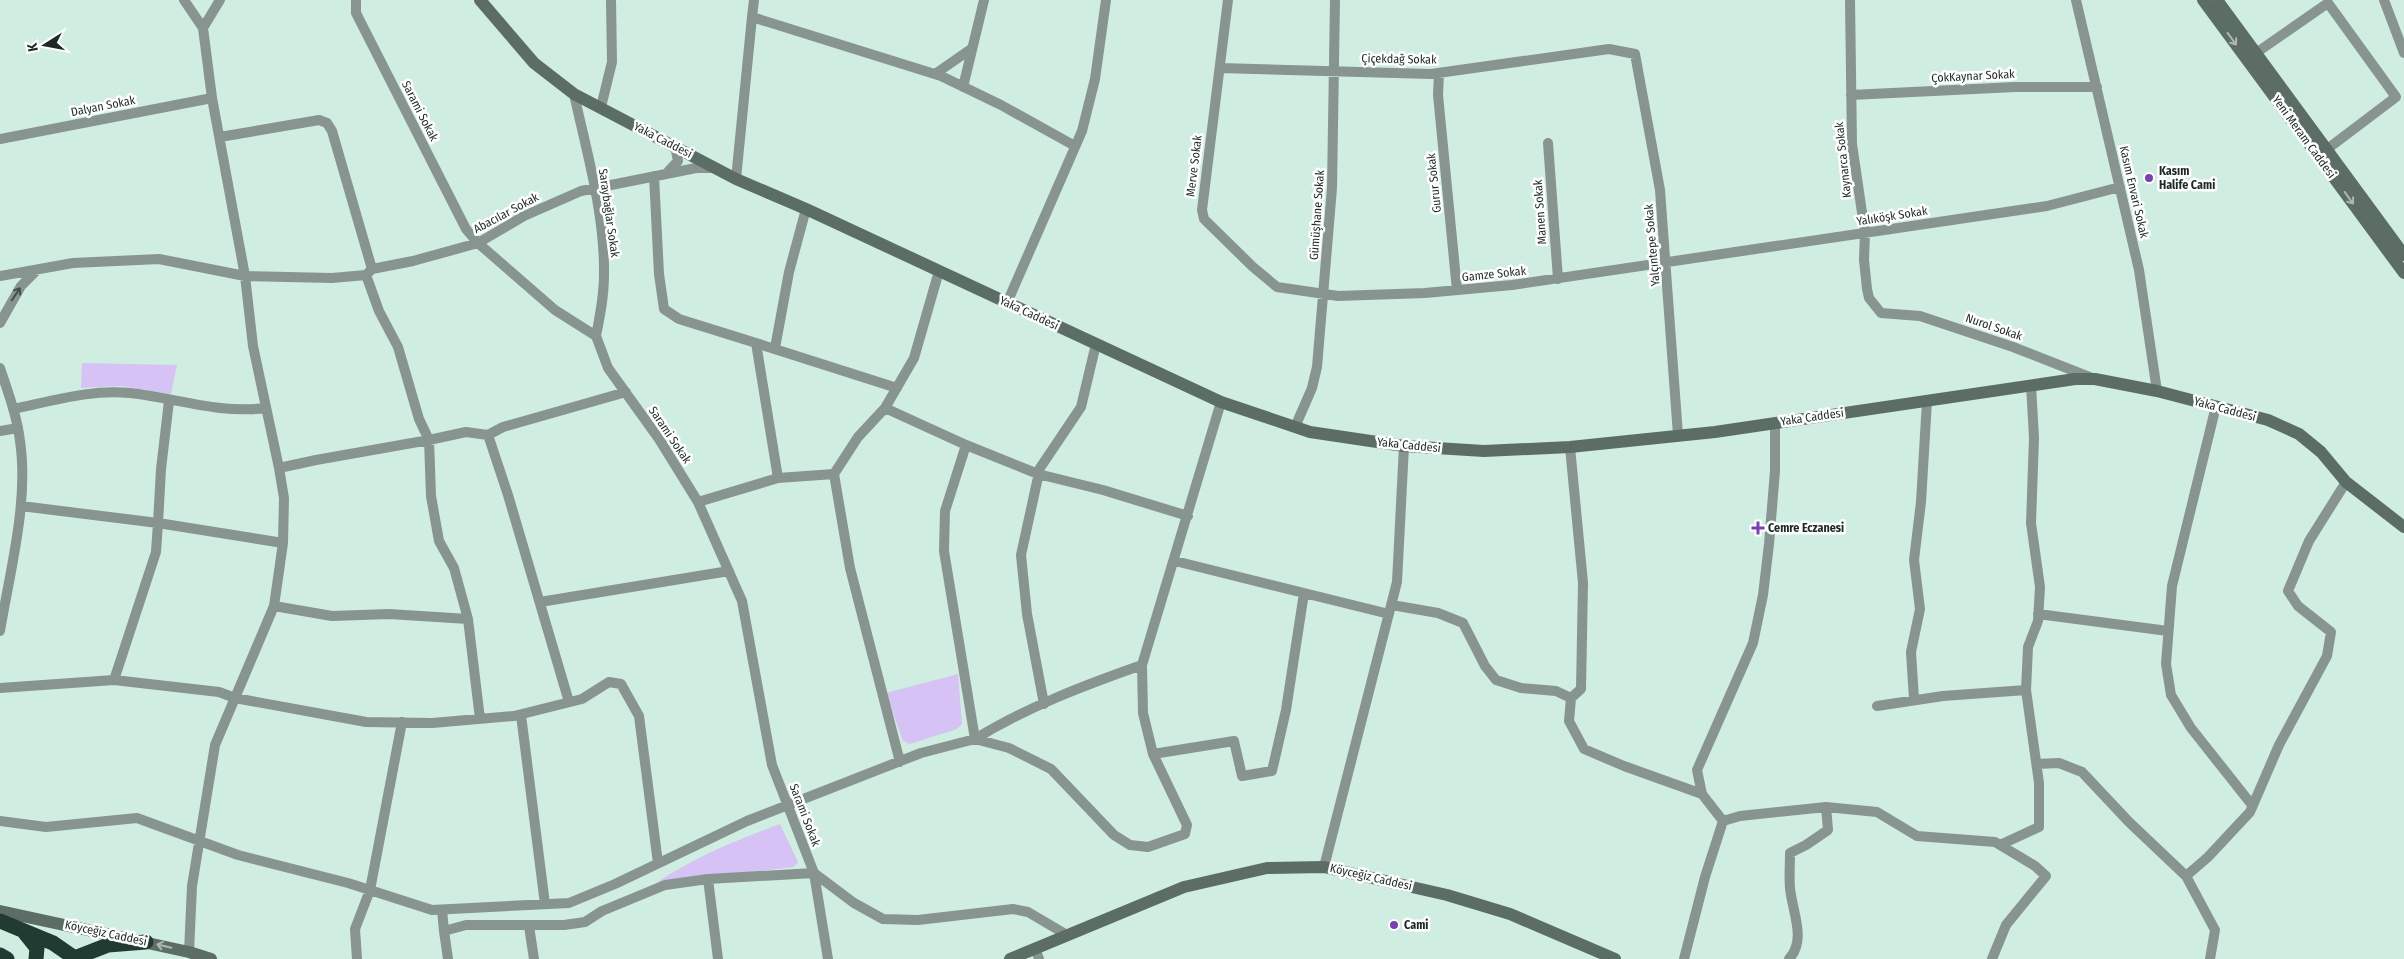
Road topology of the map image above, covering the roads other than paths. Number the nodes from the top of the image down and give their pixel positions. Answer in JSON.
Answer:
{"nodes":[{"id":1,"x":184,"y":0,"type":"edge"},
{"id":2,"x":220,"y":0,"type":"edge"},
{"id":3,"x":356,"y":0,"type":"edge"},
{"id":4,"x":480,"y":0,"type":"edge"},
{"id":5,"x":611,"y":0,"type":"edge"},
{"id":6,"x":754,"y":0,"type":"edge"},
{"id":7,"x":984,"y":0,"type":"edge"},
{"id":8,"x":1106,"y":0,"type":"edge"},
{"id":9,"x":1228,"y":0,"type":"edge"},
{"id":10,"x":1335,"y":0,"type":"edge"},
{"id":11,"x":1850,"y":0,"type":"edge"},
{"id":12,"x":2076,"y":0,"type":"edge"},
{"id":13,"x":2203,"y":0,"type":"edge"},
{"id":14,"x":2217,"y":0,"type":"edge"},
{"id":15,"x":2384,"y":0,"type":"edge"},
{"id":16,"x":2330,"y":2,"type":"edge"},
{"id":17,"x":752,"y":16,"type":"junction"},
{"id":18,"x":203,"y":28,"type":"junction"},
{"id":19,"x":971,"y":49,"type":"junction"},
{"id":20,"x":2256,"y":53,"type":"junction"},
{"id":21,"x":2404,"y":53,"type":"edge"},
{"id":22,"x":1635,"y":54,"type":"joint"},
{"id":23,"x":1220,"y":68,"type":"junction"},
{"id":24,"x":1336,"y":71,"type":"junction"},
{"id":25,"x":1439,"y":73,"type":"junction"},
{"id":26,"x":935,"y":74,"type":"junction"},
{"id":27,"x":963,"y":87,"type":"junction"},
{"id":28,"x":2096,"y":88,"type":"junction"},
{"id":29,"x":574,"y":94,"type":"junction"},
{"id":30,"x":1851,"y":95,"type":"junction"},
{"id":31,"x":212,"y":98,"type":"junction"},
{"id":32,"x":601,"y":107,"type":"junction"},
{"id":33,"x":220,"y":136,"type":"junction"},
{"id":34,"x":0,"y":139,"type":"edge"},
{"id":35,"x":1548,"y":143,"type":"dead end"},
{"id":36,"x":676,"y":146,"type":"junction"},
{"id":37,"x":1075,"y":146,"type":"junction"},
{"id":38,"x":2326,"y":150,"type":"junction"},
{"id":39,"x":720,"y":169,"type":"junction"},
{"id":40,"x":666,"y":174,"type":"junction"},
{"id":41,"x":654,"y":176,"type":"junction"},
{"id":42,"x":736,"y":179,"type":"junction"},
{"id":43,"x":2120,"y":187,"type":"junction"},
{"id":44,"x":594,"y":188,"type":"junction"},
{"id":45,"x":806,"y":209,"type":"junction"},
{"id":46,"x":1865,"y":233,"type":"junction"},
{"id":47,"x":478,"y":243,"type":"junction"},
{"id":48,"x":2404,"y":255,"type":"edge"},
{"id":49,"x":1666,"y":264,"type":"junction"},
{"id":50,"x":38,"y":269,"type":"junction"},
{"id":51,"x":939,"y":271,"type":"junction"},
{"id":52,"x":369,"y":272,"type":"junction"},
{"id":53,"x":2404,"y":273,"type":"edge"},
{"id":54,"x":0,"y":276,"type":"edge"},
{"id":55,"x":245,"y":276,"type":"junction"},
{"id":56,"x":1558,"y":279,"type":"junction"},
{"id":57,"x":1457,"y":290,"type":"junction"},
{"id":58,"x":1323,"y":295,"type":"junction"},
{"id":59,"x":1007,"y":303,"type":"junction"},
{"id":60,"x":1881,"y":313,"type":"joint"},
{"id":61,"x":0,"y":323,"type":"edge"},
{"id":62,"x":596,"y":336,"type":"junction"},
{"id":63,"x":756,"y":343,"type":"junction"},
{"id":64,"x":1096,"y":344,"type":"junction"},
{"id":65,"x":775,"y":348,"type":"junction"},
{"id":66,"x":0,"y":368,"type":"edge"},
{"id":67,"x":2095,"y":379,"type":"junction"},
{"id":68,"x":2031,"y":386,"type":"junction"},
{"id":69,"x":897,"y":388,"type":"junction"},
{"id":70,"x":2157,"y":391,"type":"junction"},
{"id":71,"x":626,"y":392,"type":"junction"},
{"id":72,"x":169,"y":401,"type":"junction"},
{"id":73,"x":1927,"y":401,"type":"junction"},
{"id":74,"x":1221,"y":402,"type":"junction"},
{"id":75,"x":2216,"y":406,"type":"junction"},
{"id":76,"x":265,"y":408,"type":"junction"},
{"id":77,"x":886,"y":408,"type":"junction"},
{"id":78,"x":13,"y":409,"type":"junction"},
{"id":79,"x":1775,"y":423,"type":"junction"},
{"id":80,"x":18,"y":428,"type":"junction"},
{"id":81,"x":1295,"y":428,"type":"junction"},
{"id":82,"x":0,"y":431,"type":"edge"},
{"id":83,"x":488,"y":434,"type":"junction"},
{"id":84,"x":1678,"y":436,"type":"junction"},
{"id":85,"x":429,"y":440,"type":"junction"},
{"id":86,"x":966,"y":445,"type":"junction"},
{"id":87,"x":1404,"y":446,"type":"junction"},
{"id":88,"x":1570,"y":447,"type":"junction"},
{"id":89,"x":279,"y":468,"type":"junction"},
{"id":90,"x":834,"y":474,"type":"junction"},
{"id":91,"x":1038,"y":474,"type":"junction"},
{"id":92,"x":778,"y":478,"type":"junction"},
{"id":93,"x":2346,"y":482,"type":"junction"},
{"id":94,"x":698,"y":502,"type":"junction"},
{"id":95,"x":20,"y":506,"type":"junction"},
{"id":96,"x":1188,"y":516,"type":"junction"},
{"id":97,"x":158,"y":523,"type":"junction"},
{"id":98,"x":2404,"y":527,"type":"edge"},
{"id":99,"x":283,"y":543,"type":"junction"},
{"id":100,"x":1175,"y":561,"type":"junction"},
{"id":101,"x":729,"y":571,"type":"junction"},
{"id":102,"x":1304,"y":593,"type":"junction"},
{"id":103,"x":540,"y":602,"type":"junction"},
{"id":104,"x":274,"y":606,"type":"junction"},
{"id":105,"x":1390,"y":609,"type":"junction"},
{"id":106,"x":2038,"y":614,"type":"junction"},
{"id":107,"x":468,"y":619,"type":"junction"},
{"id":108,"x":0,"y":631,"type":"edge"},
{"id":109,"x":2168,"y":631,"type":"junction"},
{"id":110,"x":1142,"y":665,"type":"junction"},
{"id":111,"x":114,"y":680,"type":"junction"},
{"id":112,"x":0,"y":688,"type":"edge"},
{"id":113,"x":2026,"y":690,"type":"junction"},
{"id":114,"x":235,"y":698,"type":"junction"},
{"id":115,"x":1572,"y":698,"type":"junction"},
{"id":116,"x":1914,"y":699,"type":"junction"},
{"id":117,"x":569,"y":702,"type":"junction"},
{"id":118,"x":1044,"y":704,"type":"junction"},
{"id":119,"x":1877,"y":706,"type":"dead end"},
{"id":120,"x":521,"y":714,"type":"junction"},
{"id":121,"x":480,"y":719,"type":"junction"},
{"id":122,"x":402,"y":722,"type":"junction"},
{"id":123,"x":975,"y":739,"type":"junction"},
{"id":124,"x":1153,"y":754,"type":"junction"},
{"id":125,"x":900,"y":762,"type":"junction"},
{"id":126,"x":2037,"y":764,"type":"junction"},
{"id":127,"x":1702,"y":794,"type":"junction"},
{"id":128,"x":2252,"y":805,"type":"junction"},
{"id":129,"x":789,"y":806,"type":"junction"},
{"id":130,"x":1826,"y":807,"type":"junction"},
{"id":131,"x":0,"y":821,"type":"edge"},
{"id":132,"x":1723,"y":821,"type":"junction"},
{"id":133,"x":199,"y":840,"type":"junction"},
{"id":134,"x":2000,"y":845,"type":"junction"},
{"id":135,"x":658,"y":863,"type":"junction"},
{"id":136,"x":1324,"y":867,"type":"junction"},
{"id":137,"x":814,"y":873,"type":"junction"},
{"id":138,"x":2186,"y":876,"type":"junction"},
{"id":139,"x":708,"y":879,"type":"junction"},
{"id":140,"x":370,"y":890,"type":"junction"},
{"id":141,"x":545,"y":904,"type":"junction"},
{"id":142,"x":442,"y":910,"type":"junction"},
{"id":143,"x":0,"y":911,"type":"edge"},
{"id":144,"x":0,"y":921,"type":"edge"},
{"id":145,"x":530,"y":926,"type":"junction"},
{"id":146,"x":444,"y":931,"type":"junction"},
{"id":147,"x":24,"y":932,"type":"junction"},
{"id":148,"x":1067,"y":935,"type":"junction"},
{"id":149,"x":146,"y":942,"type":"junction"},
{"id":150,"x":189,"y":952,"type":"junction"},
{"id":151,"x":1037,"y":954,"type":"edge"},
{"id":152,"x":0,"y":955,"type":"edge"},
{"id":153,"x":74,"y":958,"type":"edge"},
{"id":154,"x":8,"y":959,"type":"edge"},
{"id":155,"x":36,"y":959,"type":"edge"},
{"id":156,"x":211,"y":959,"type":"edge"},
{"id":157,"x":357,"y":959,"type":"edge"},
{"id":158,"x":448,"y":959,"type":"edge"},
{"id":159,"x":534,"y":959,"type":"edge"},
{"id":160,"x":718,"y":959,"type":"edge"},
{"id":161,"x":828,"y":959,"type":"edge"},
{"id":162,"x":1010,"y":959,"type":"edge"},
{"id":163,"x":1615,"y":959,"type":"edge"},
{"id":164,"x":1684,"y":959,"type":"edge"},
{"id":165,"x":1789,"y":959,"type":"edge"},
{"id":166,"x":1992,"y":959,"type":"edge"},
{"id":167,"x":2210,"y":959,"type":"edge"}],
"edges":[{"from":1,"to":18,"type":"street"},
{"from":2,"to":18,"type":"street"},
{"from":3,"to":47,"type":"street","name":"Sarami Sokak"},
{"from":4,"to":29,"type":"street","name":"Yaka Caddesi"},
{"from":5,"to":32,"type":"street"},
{"from":6,"to":17,"type":"street"},
{"from":7,"to":19,"type":"street"},
{"from":8,"to":37,"type":"street"},
{"from":9,"to":23,"type":"street","name":"Merve Sokak"},
{"from":10,"to":24,"type":"street","name":"Gümüşhane Sokak"},
{"from":11,"to":30,"type":"street","name":"Kaynarca Sokak"},
{"from":12,"to":28,"type":"street","name":"Kasım Envari Sokak"},
{"from":13,"to":53,"type":"street","name":"Yeni Meram Caddesi","one_way":true},
{"from":14,"to":20,"type":"street","name":"Yeni Meram Caddesi"},
{"from":15,"to":21,"type":"street"},
{"from":16,"to":20,"type":"street"},
{"from":16,"to":38,"type":"street"},
{"from":17,"to":26,"type":"street"},
{"from":17,"to":42,"type":"street"},
{"from":18,"to":31,"type":"street"},
{"from":19,"to":26,"type":"street"},
{"from":19,"to":27,"type":"street"},
{"from":20,"to":38,"type":"street","name":"Yeni Meram Caddesi"},
{"from":22,"to":25,"type":"street","name":"Çiçekdağ Sokak"},
{"from":22,"to":49,"type":"street","name":"Yalçıntepe Sokak"},
{"from":23,"to":24,"type":"street","name":"Çiçekdağ Sokak"},
{"from":23,"to":58,"type":"street","name":"Merve Sokak"},
{"from":24,"to":25,"type":"street","name":"Çiçekdağ Sokak"},
{"from":24,"to":58,"type":"street","name":"Gümüşhane Sokak"},
{"from":25,"to":57,"type":"street","name":"Gurur Sokak"},
{"from":26,"to":27,"type":"street"},
{"from":27,"to":37,"type":"street"},
{"from":28,"to":30,"type":"street","name":"ÇokKaynar Sokak"},
{"from":28,"to":43,"type":"street","name":"Kasım Envari Sokak"},
{"from":29,"to":32,"type":"street","name":"Yaka Caddesi"},
{"from":29,"to":44,"type":"street","name":"Saraybağlar Sokak"},
{"from":30,"to":46,"type":"street","name":"Kaynarca Sokak"},
{"from":31,"to":33,"type":"street"},
{"from":31,"to":34,"type":"street","name":"Dalyan Sokak"},
{"from":32,"to":36,"type":"street","name":"Yaka Caddesi"},
{"from":33,"to":52,"type":"street"},
{"from":33,"to":55,"type":"street"},
{"from":35,"to":56,"type":"street","name":"Manen Sokak"},
{"from":36,"to":39,"type":"street","name":"Yaka Caddesi"},
{"from":36,"to":40,"type":"street"},
{"from":37,"to":59,"type":"street"},
{"from":38,"to":48,"type":"street","name":"Yeni Meram Caddesi"},
{"from":39,"to":40,"type":"street","name":"Abacılar Sokak"},
{"from":39,"to":42,"type":"street","name":"Yaka Caddesi"},
{"from":40,"to":41,"type":"street","name":"Abacılar Sokak"},
{"from":41,"to":44,"type":"street","name":"Abacılar Sokak"},
{"from":41,"to":63,"type":"street"},
{"from":42,"to":45,"type":"street","name":"Yaka Caddesi"},
{"from":43,"to":46,"type":"street","name":"Yalıköşk Sokak"},
{"from":43,"to":70,"type":"street","name":"Kasım Envari Sokak"},
{"from":44,"to":47,"type":"street","name":"Abacılar Sokak"},
{"from":44,"to":62,"type":"street","name":"Saraybağlar Sokak"},
{"from":45,"to":51,"type":"street","name":"Yaka Caddesi"},
{"from":45,"to":65,"type":"street"},
{"from":46,"to":49,"type":"street","name":"Yalıköşk Sokak"},
{"from":46,"to":60,"type":"street","name":"Kaynarca Sokak"},
{"from":47,"to":52,"type":"street","name":"Abacılar Sokak"},
{"from":47,"to":62,"type":"street","name":"Sarami Sokak"},
{"from":49,"to":56,"type":"street","name":"Gamze Sokak"},
{"from":49,"to":84,"type":"street","name":"Yalçıntepe Sokak"},
{"from":50,"to":54,"type":"street","name":"Abacılar Sokak"},
{"from":50,"to":55,"type":"street","name":"Abacılar Sokak"},
{"from":61,"to":50,"type":"street","one_way":true},
{"from":51,"to":59,"type":"street","name":"Yaka Caddesi"},
{"from":51,"to":69,"type":"street"},
{"from":52,"to":55,"type":"street","name":"Abacılar Sokak"},
{"from":52,"to":85,"type":"street"},
{"from":55,"to":76,"type":"street"},
{"from":56,"to":57,"type":"street","name":"Gamze Sokak"},
{"from":57,"to":58,"type":"street","name":"Gamze Sokak"},
{"from":58,"to":81,"type":"street","name":"Gümüşhane Sokak"},
{"from":59,"to":64,"type":"street","name":"Yaka Caddesi"},
{"from":60,"to":67,"type":"street","name":"Nurol Sokak"},
{"from":62,"to":71,"type":"street","name":"Sarami Sokak"},
{"from":63,"to":65,"type":"street"},
{"from":63,"to":92,"type":"street"},
{"from":64,"to":74,"type":"street","name":"Yaka Caddesi"},
{"from":64,"to":91,"type":"street"},
{"from":65,"to":69,"type":"street"},
{"from":66,"to":78,"type":"street"},
{"from":67,"to":68,"type":"street","name":"Yaka Caddesi"},
{"from":67,"to":70,"type":"street","name":"Yaka Caddesi"},
{"from":68,"to":73,"type":"street","name":"Yaka Caddesi"},
{"from":68,"to":106,"type":"street"},
{"from":69,"to":77,"type":"street"},
{"from":70,"to":75,"type":"street","name":"Yaka Caddesi"},
{"from":71,"to":83,"type":"street"},
{"from":71,"to":94,"type":"street","name":"Sarami Sokak"},
{"from":72,"to":76,"type":"street"},
{"from":72,"to":78,"type":"street"},
{"from":72,"to":97,"type":"street"},
{"from":73,"to":79,"type":"street","name":"Yaka Caddesi"},
{"from":73,"to":116,"type":"street"},
{"from":74,"to":81,"type":"street","name":"Yaka Caddesi"},
{"from":74,"to":96,"type":"street"},
{"from":75,"to":93,"type":"street","name":"Yaka Caddesi"},
{"from":75,"to":109,"type":"street"},
{"from":76,"to":89,"type":"street"},
{"from":77,"to":86,"type":"street"},
{"from":77,"to":90,"type":"street"},
{"from":78,"to":80,"type":"street"},
{"from":79,"to":84,"type":"street","name":"Yaka Caddesi"},
{"from":79,"to":127,"type":"street"},
{"from":80,"to":82,"type":"street"},
{"from":80,"to":95,"type":"street"},
{"from":81,"to":87,"type":"street","name":"Yaka Caddesi"},
{"from":83,"to":85,"type":"street"},
{"from":83,"to":103,"type":"street"},
{"from":84,"to":88,"type":"street","name":"Yaka Caddesi"},
{"from":85,"to":89,"type":"street"},
{"from":85,"to":107,"type":"street"},
{"from":86,"to":91,"type":"street"},
{"from":86,"to":123,"type":"street"},
{"from":87,"to":88,"type":"street","name":"Yaka Caddesi"},
{"from":87,"to":105,"type":"street"},
{"from":88,"to":115,"type":"street"},
{"from":89,"to":99,"type":"street"},
{"from":90,"to":92,"type":"street"},
{"from":90,"to":125,"type":"street"},
{"from":91,"to":96,"type":"street"},
{"from":91,"to":118,"type":"street"},
{"from":92,"to":94,"type":"street"},
{"from":93,"to":98,"type":"street","name":"Yaka Caddesi"},
{"from":93,"to":128,"type":"street"},
{"from":94,"to":101,"type":"street","name":"Sarami Sokak"},
{"from":95,"to":97,"type":"street"},
{"from":95,"to":108,"type":"street"},
{"from":96,"to":100,"type":"street"},
{"from":97,"to":99,"type":"street"},
{"from":97,"to":111,"type":"street"},
{"from":99,"to":104,"type":"street"},
{"from":100,"to":102,"type":"street"},
{"from":100,"to":110,"type":"street"},
{"from":101,"to":103,"type":"street"},
{"from":101,"to":129,"type":"street","name":"Sarami Sokak"},
{"from":102,"to":105,"type":"street"},
{"from":102,"to":124,"type":"street"},
{"from":103,"to":117,"type":"street"},
{"from":104,"to":107,"type":"street"},
{"from":104,"to":114,"type":"street"},
{"from":105,"to":115,"type":"street"},
{"from":105,"to":136,"type":"street"},
{"from":106,"to":109,"type":"street"},
{"from":106,"to":113,"type":"street"},
{"from":107,"to":121,"type":"street"},
{"from":109,"to":128,"type":"street"},
{"from":110,"to":118,"type":"street"},
{"from":110,"to":124,"type":"street"},
{"from":111,"to":112,"type":"street"},
{"from":111,"to":114,"type":"street"},
{"from":113,"to":116,"type":"street"},
{"from":113,"to":126,"type":"street"},
{"from":114,"to":122,"type":"street"},
{"from":114,"to":133,"type":"street"},
{"from":115,"to":127,"type":"street"},
{"from":116,"to":119,"type":"street"},
{"from":117,"to":120,"type":"street"},
{"from":117,"to":135,"type":"street"},
{"from":118,"to":123,"type":"street"},
{"from":120,"to":121,"type":"street"},
{"from":120,"to":141,"type":"street"},
{"from":121,"to":122,"type":"street"},
{"from":122,"to":140,"type":"street"},
{"from":123,"to":124,"type":"street"},
{"from":123,"to":125,"type":"street"},
{"from":125,"to":129,"type":"street"},
{"from":126,"to":134,"type":"street"},
{"from":126,"to":138,"type":"street"},
{"from":127,"to":132,"type":"street"},
{"from":128,"to":138,"type":"street"},
{"from":129,"to":135,"type":"street"},
{"from":129,"to":137,"type":"street","name":"Sarami Sokak"},
{"from":130,"to":132,"type":"street"},
{"from":130,"to":134,"type":"street"},
{"from":130,"to":165,"type":"street"},
{"from":131,"to":133,"type":"street"},
{"from":132,"to":164,"type":"street"},
{"from":133,"to":140,"type":"street"},
{"from":133,"to":150,"type":"street"},
{"from":134,"to":166,"type":"street"},
{"from":135,"to":141,"type":"street"},
{"from":136,"to":148,"type":"street","name":"Köyceğiz Caddesi"},
{"from":136,"to":163,"type":"street","name":"Köyceğiz Caddesi"},
{"from":137,"to":139,"type":"street"},
{"from":137,"to":148,"type":"street"},
{"from":137,"to":161,"type":"street","name":"Sarami Sokak"},
{"from":138,"to":167,"type":"street"},
{"from":139,"to":145,"type":"street"},
{"from":139,"to":160,"type":"street"},
{"from":140,"to":142,"type":"street"},
{"from":140,"to":157,"type":"street"},
{"from":141,"to":142,"type":"street"},
{"from":142,"to":146,"type":"street"},
{"from":143,"to":149,"type":"street","name":"Köyceğiz Caddesi"},
{"from":144,"to":147,"type":"highway"},
{"from":145,"to":146,"type":"street"},
{"from":145,"to":159,"type":"street"},
{"from":146,"to":158,"type":"street"},
{"from":147,"to":153,"type":"highway"},
{"from":147,"to":155,"type":"highway"},
{"from":148,"to":151,"type":"street","name":"Köyceğiz Caddesi"},
{"from":150,"to":149,"type":"street","name":"Köyceğiz Caddesi","one_way":true},
{"from":149,"to":153,"type":"highway"},
{"from":150,"to":156,"type":"street","name":"Köyceğiz Caddesi"},
{"from":151,"to":162,"type":"street","name":"Köyceğiz Caddesi"},
{"from":152,"to":154,"type":"highway"}]}
